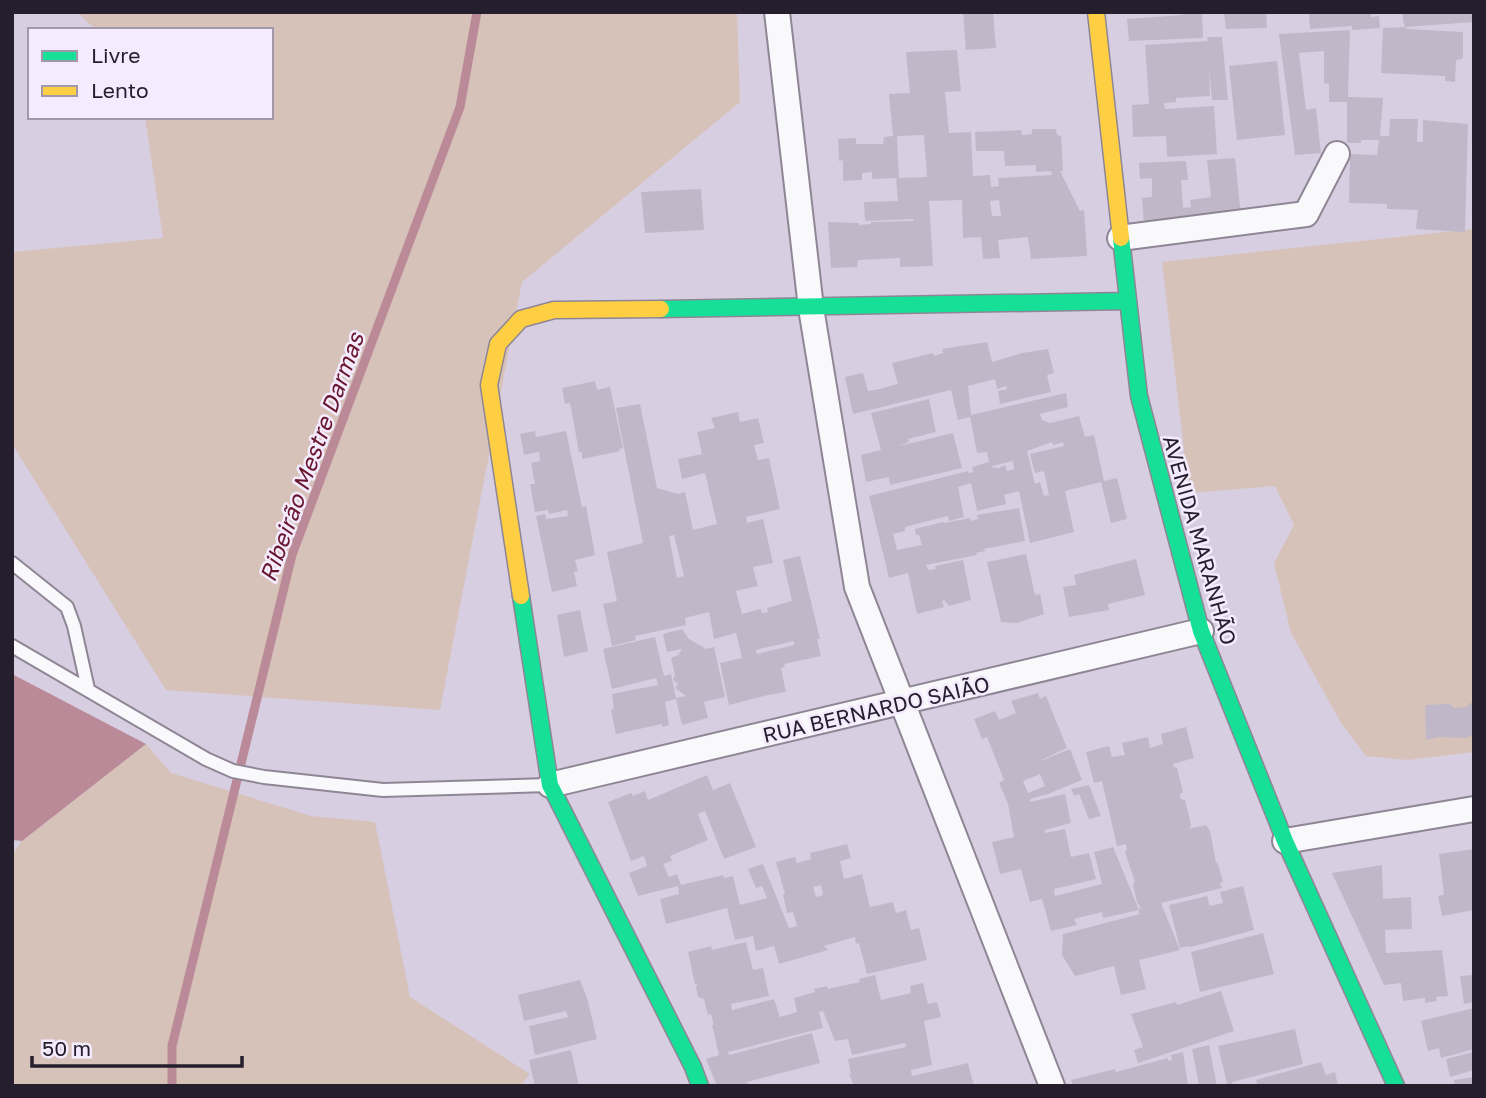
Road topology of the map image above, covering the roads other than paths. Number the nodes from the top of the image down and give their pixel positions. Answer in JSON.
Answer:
{"nodes":[{"id":1,"x":777,"y":12,"type":"edge"},
{"id":2,"x":1096,"y":12,"type":"edge"},
{"id":3,"x":1337,"y":154,"type":"dead end"},
{"id":4,"x":1120,"y":238,"type":"junction"},
{"id":5,"x":1127,"y":301,"type":"junction"},
{"id":6,"x":811,"y":308,"type":"junction"},
{"id":7,"x":12,"y":563,"type":"edge"},
{"id":8,"x":1201,"y":631,"type":"junction"},
{"id":9,"x":12,"y":646,"type":"edge"},
{"id":10,"x":88,"y":689,"type":"junction"},
{"id":11,"x":901,"y":703,"type":"junction"},
{"id":12,"x":550,"y":785,"type":"junction"},
{"id":13,"x":1474,"y":809,"type":"edge"},
{"id":14,"x":1285,"y":841,"type":"junction"},
{"id":15,"x":700,"y":1086,"type":"edge"},
{"id":16,"x":1052,"y":1086,"type":"edge"},
{"id":17,"x":1396,"y":1086,"type":"edge"}],
"edges":[{"from":1,"to":6,"type":"street"},
{"from":2,"to":4,"type":"street","name":"AVENIDA MARANHÃO"},
{"from":3,"to":4,"type":"street"},
{"from":4,"to":5,"type":"street","name":"AVENIDA MARANHÃO"},
{"from":5,"to":6,"type":"street"},
{"from":5,"to":8,"type":"street","name":"AVENIDA MARANHÃO"},
{"from":6,"to":11,"type":"street"},
{"from":6,"to":12,"type":"street"},
{"from":7,"to":10,"type":"lane"},
{"from":8,"to":11,"type":"street","name":"RUA BERNARDO SAIÃO"},
{"from":8,"to":14,"type":"street","name":"AVENIDA MARANHÃO"},
{"from":9,"to":10,"type":"lane"},
{"from":10,"to":12,"type":"lane"},
{"from":11,"to":12,"type":"street","name":"RUA BERNARDO SAIÃO"},
{"from":11,"to":16,"type":"street"},
{"from":12,"to":15,"type":"street"},
{"from":13,"to":14,"type":"street"},
{"from":14,"to":17,"type":"street","name":"AVENIDA MARANHÃO"}]}
